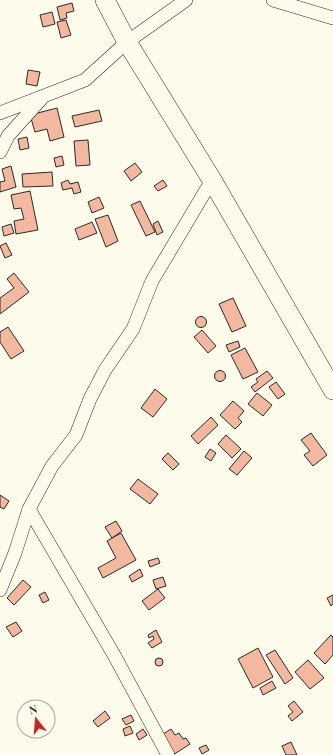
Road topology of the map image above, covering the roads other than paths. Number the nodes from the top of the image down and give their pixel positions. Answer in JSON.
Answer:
{"nodes":[{"id":1,"x":105,"y":0,"type":"edge"},
{"id":2,"x":186,"y":0,"type":"edge"},
{"id":3,"x":273,"y":0,"type":"edge"},
{"id":4,"x":333,"y":18,"type":"edge"},
{"id":5,"x":127,"y":42,"type":"junction"},
{"id":6,"x":44,"y":96,"type":"junction"},
{"id":7,"x":0,"y":113,"type":"edge"},
{"id":8,"x":0,"y":152,"type":"edge"},
{"id":9,"x":212,"y":180,"type":"junction"},
{"id":10,"x":333,"y":390,"type":"edge"},
{"id":11,"x":29,"y":510,"type":"junction"},
{"id":12,"x":0,"y":590,"type":"edge"},
{"id":13,"x":168,"y":755,"type":"edge"}],
"edges":[{"from":1,"to":5,"type":"main road"},
{"from":2,"to":5,"type":"street"},
{"from":3,"to":4,"type":"street"},
{"from":5,"to":6,"type":"street"},
{"from":5,"to":9,"type":"main road"},
{"from":6,"to":7,"type":"street"},
{"from":6,"to":8,"type":"street"},
{"from":9,"to":10,"type":"main road"},
{"from":9,"to":11,"type":"street"},
{"from":11,"to":12,"type":"street"},
{"from":11,"to":13,"type":"street"}]}
